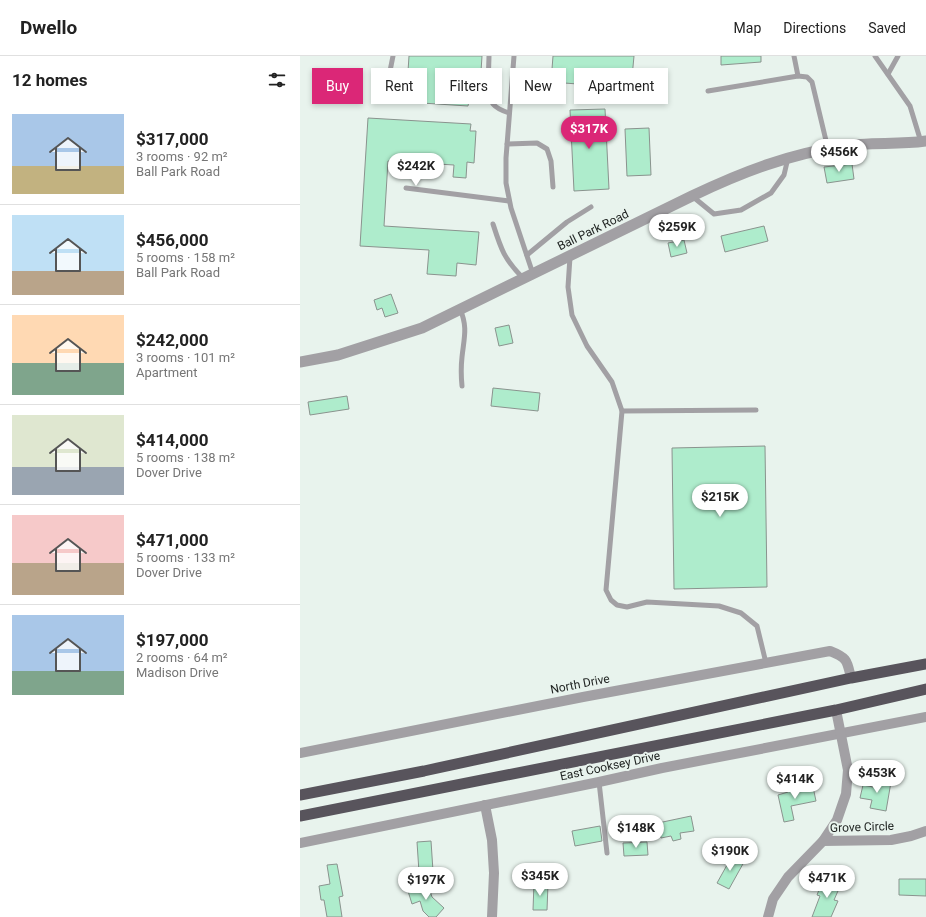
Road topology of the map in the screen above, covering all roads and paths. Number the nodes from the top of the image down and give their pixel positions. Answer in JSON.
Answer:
{"nodes":[{"id":1,"x":393,"y":56,"type":"edge"},
{"id":2,"x":489,"y":56,"type":"edge"},
{"id":3,"x":514,"y":56,"type":"edge"},
{"id":4,"x":794,"y":56,"type":"edge"},
{"id":5,"x":875,"y":56,"type":"edge"},
{"id":6,"x":898,"y":56,"type":"edge"},
{"id":7,"x":391,"y":68,"type":"edge"},
{"id":8,"x":888,"y":74,"type":"junction"},
{"id":9,"x":798,"y":76,"type":"junction"},
{"id":10,"x":708,"y":91,"type":"dead end"},
{"id":11,"x":509,"y":113,"type":"junction"},
{"id":12,"x":923,"y":141,"type":"edge"},
{"id":13,"x":507,"y":144,"type":"junction"},
{"id":14,"x":828,"y":149,"type":"junction"},
{"id":15,"x":788,"y":158,"type":"junction"},
{"id":16,"x":553,"y":187,"type":"dead end"},
{"id":17,"x":406,"y":188,"type":"dead end"},
{"id":18,"x":692,"y":196,"type":"junction"},
{"id":19,"x":510,"y":201,"type":"junction"},
{"id":20,"x":591,"y":207,"type":"dead end"},
{"id":21,"x":493,"y":224,"type":"dead end"},
{"id":22,"x":527,"y":255,"type":"junction"},
{"id":23,"x":570,"y":256,"type":"junction"},
{"id":24,"x":528,"y":276,"type":"junction"},
{"id":25,"x":460,"y":310,"type":"junction"},
{"id":26,"x":300,"y":362,"type":"edge"},
{"id":27,"x":462,"y":386,"type":"dead end"},
{"id":28,"x":756,"y":410,"type":"dead end"},
{"id":29,"x":622,"y":411,"type":"junction"},
{"id":30,"x":766,"y":663,"type":"junction"},
{"id":31,"x":926,"y":664,"type":"edge"},
{"id":32,"x":851,"y":678,"type":"junction"},
{"id":33,"x":926,"y":689,"type":"edge"},
{"id":34,"x":836,"y":710,"type":"junction"},
{"id":35,"x":926,"y":717,"type":"edge"},
{"id":36,"x":841,"y":734,"type":"junction"},
{"id":37,"x":300,"y":754,"type":"edge"},
{"id":38,"x":599,"y":782,"type":"junction"},
{"id":39,"x":300,"y":795,"type":"edge"},
{"id":40,"x":485,"y":805,"type":"junction"},
{"id":41,"x":300,"y":816,"type":"edge"},
{"id":42,"x":926,"y":830,"type":"edge"},
{"id":43,"x":823,"y":841,"type":"junction"},
{"id":44,"x":300,"y":843,"type":"edge"},
{"id":45,"x":607,"y":853,"type":"dead end"},
{"id":46,"x":492,"y":917,"type":"edge"},
{"id":47,"x":768,"y":917,"type":"edge"}],
"edges":[{"from":1,"to":7,"type":"lane"},
{"from":2,"to":11,"type":"lane"},
{"from":3,"to":11,"type":"lane"},
{"from":4,"to":9,"type":"lane"},
{"from":5,"to":8,"type":"lane"},
{"from":6,"to":8,"type":"lane"},
{"from":8,"to":12,"type":"lane"},
{"from":9,"to":10,"type":"lane"},
{"from":9,"to":14,"type":"lane"},
{"from":11,"to":13,"type":"lane"},
{"from":12,"to":14,"type":"street","name":"Ball Park Road"},
{"from":13,"to":16,"type":"lane"},
{"from":13,"to":19,"type":"lane"},
{"from":14,"to":15,"type":"street","name":"Ball Park Road"},
{"from":15,"to":18,"type":"street","name":"Ball Park Road"},
{"from":15,"to":18,"type":"lane"},
{"from":17,"to":19,"type":"lane"},
{"from":18,"to":23,"type":"street","name":"Ball Park Road"},
{"from":19,"to":22,"type":"lane"},
{"from":20,"to":22,"type":"lane"},
{"from":21,"to":24,"type":"lane"},
{"from":22,"to":24,"type":"lane"},
{"from":23,"to":24,"type":"street","name":"Ball Park Road"},
{"from":23,"to":29,"type":"lane"},
{"from":24,"to":25,"type":"street","name":"Ball Park Road"},
{"from":25,"to":26,"type":"street","name":"Ball Park Road"},
{"from":25,"to":27,"type":"lane"},
{"from":28,"to":29,"type":"lane"},
{"from":29,"to":30,"type":"lane"},
{"from":30,"to":32,"type":"street","name":"North Drive"},
{"from":30,"to":37,"type":"street","name":"North Drive"},
{"from":31,"to":32,"type":"highway"},
{"from":32,"to":39,"type":"highway"},
{"from":33,"to":34,"type":"highway"},
{"from":34,"to":36,"type":"street"},
{"from":34,"to":41,"type":"highway"},
{"from":35,"to":36,"type":"street","name":"East Cooksey Drive"},
{"from":36,"to":38,"type":"street","name":"East Cooksey Drive"},
{"from":36,"to":43,"type":"street"},
{"from":38,"to":40,"type":"street","name":"East Cooksey Drive"},
{"from":38,"to":45,"type":"lane"},
{"from":40,"to":44,"type":"street","name":"East Cooksey Drive"},
{"from":40,"to":46,"type":"street"},
{"from":42,"to":43,"type":"street","name":"Grove Circle"},
{"from":43,"to":47,"type":"street"}]}
